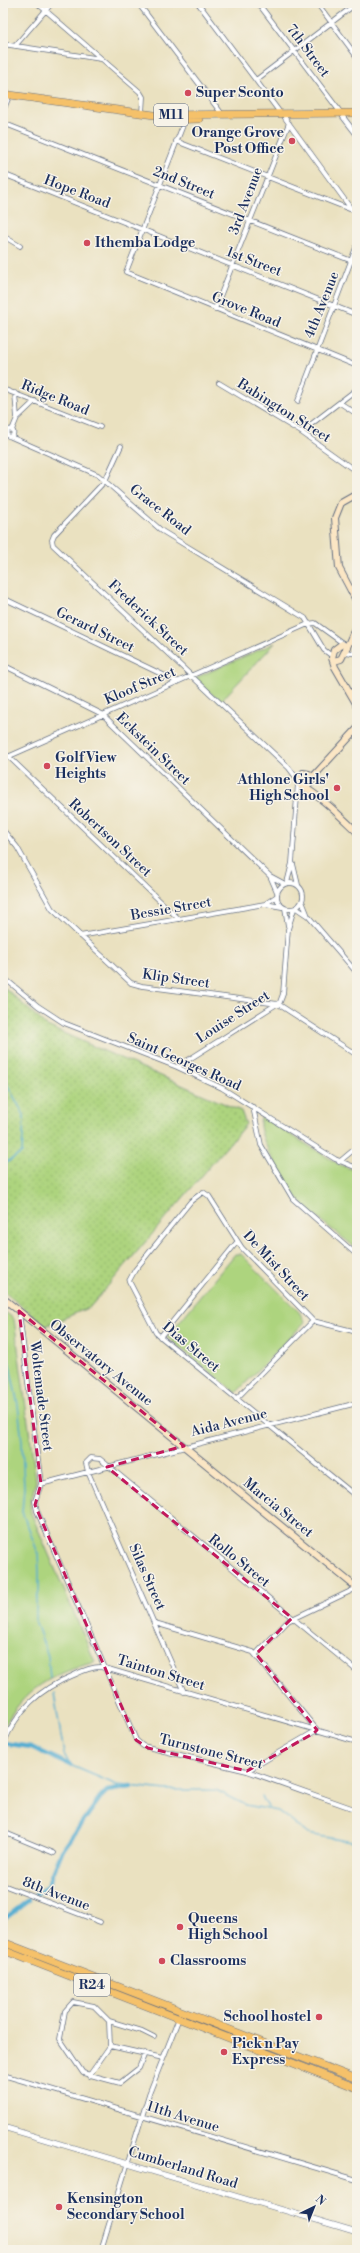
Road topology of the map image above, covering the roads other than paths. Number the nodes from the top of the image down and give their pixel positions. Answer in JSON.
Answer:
{"nodes":[{"id":1,"x":37,"y":3,"type":"edge"},
{"id":2,"x":52,"y":3,"type":"edge"},
{"id":3,"x":138,"y":3,"type":"edge"},
{"id":4,"x":198,"y":3,"type":"edge"},
{"id":5,"x":258,"y":3,"type":"edge"},
{"id":6,"x":317,"y":3,"type":"edge"},
{"id":7,"x":357,"y":3,"type":"edge"},
{"id":8,"x":45,"y":10,"type":"junction"},
{"id":9,"x":332,"y":23,"type":"junction"},
{"id":10,"x":3,"y":44,"type":"edge"},
{"id":11,"x":15,"y":46,"type":"junction"},
{"id":12,"x":294,"y":51,"type":"junction"},
{"id":13,"x":357,"y":57,"type":"edge"},
{"id":14,"x":102,"y":59,"type":"junction"},
{"id":15,"x":256,"y":80,"type":"junction"},
{"id":16,"x":5,"y":97,"type":"edge"},
{"id":17,"x":3,"y":111,"type":"edge"},
{"id":18,"x":357,"y":112,"type":"edge"},
{"id":19,"x":142,"y":113,"type":"junction"},
{"id":20,"x":223,"y":115,"type":"junction"},
{"id":21,"x":342,"y":115,"type":"junction"},
{"id":22,"x":357,"y":116,"type":"edge"},
{"id":23,"x":285,"y":118,"type":"junction"},
{"id":24,"x":185,"y":120,"type":"junction"},
{"id":25,"x":3,"y":123,"type":"edge"},
{"id":26,"x":357,"y":135,"type":"edge"},
{"id":27,"x":176,"y":141,"type":"junction"},
{"id":28,"x":3,"y":174,"type":"edge"},
{"id":29,"x":268,"y":177,"type":"junction"},
{"id":30,"x":160,"y":185,"type":"junction"},
{"id":31,"x":355,"y":211,"type":"edge"},
{"id":32,"x":250,"y":221,"type":"junction"},
{"id":33,"x":142,"y":230,"type":"junction"},
{"id":34,"x":3,"y":236,"type":"edge"},
{"id":35,"x":357,"y":245,"type":"edge"},
{"id":36,"x":20,"y":246,"type":"dead end"},
{"id":37,"x":351,"y":261,"type":"junction"},
{"id":38,"x":357,"y":263,"type":"edge"},
{"id":39,"x":233,"y":266,"type":"junction"},
{"id":40,"x":333,"y":305,"type":"junction"},
{"id":41,"x":215,"y":309,"type":"junction"},
{"id":42,"x":357,"y":315,"type":"edge"},
{"id":43,"x":316,"y":350,"type":"junction"},
{"id":44,"x":357,"y":366,"type":"edge"},
{"id":45,"x":219,"y":383,"type":"dead end"},
{"id":46,"x":3,"y":389,"type":"edge"},
{"id":47,"x":357,"y":389,"type":"edge"},
{"id":48,"x":15,"y":393,"type":"junction"},
{"id":49,"x":35,"y":401,"type":"junction"},
{"id":50,"x":298,"y":401,"type":"dead end"},
{"id":51,"x":340,"y":403,"type":"junction"},
{"id":52,"x":357,"y":414,"type":"edge"},
{"id":53,"x":17,"y":418,"type":"junction"},
{"id":54,"x":100,"y":427,"type":"dead end"},
{"id":55,"x":12,"y":430,"type":"junction"},
{"id":56,"x":302,"y":432,"type":"junction"},
{"id":57,"x":5,"y":435,"type":"edge"},
{"id":58,"x":11,"y":437,"type":"junction"},
{"id":59,"x":120,"y":446,"type":"dead end"},
{"id":60,"x":357,"y":472,"type":"edge"},
{"id":61,"x":105,"y":481,"type":"junction"},
{"id":62,"x":357,"y":494,"type":"edge"},
{"id":63,"x":3,"y":598,"type":"edge"},
{"id":64,"x":357,"y":602,"type":"edge"},
{"id":65,"x":304,"y":618,"type":"junction"},
{"id":66,"x":315,"y":623,"type":"junction"},
{"id":67,"x":308,"y":624,"type":"junction"},
{"id":68,"x":356,"y":626,"type":"edge"},
{"id":69,"x":345,"y":648,"type":"junction"},
{"id":70,"x":357,"y":653,"type":"edge"},
{"id":71,"x":332,"y":657,"type":"junction"},
{"id":72,"x":3,"y":665,"type":"edge"},
{"id":73,"x":338,"y":673,"type":"junction"},
{"id":74,"x":192,"y":676,"type":"junction"},
{"id":75,"x":178,"y":682,"type":"junction"},
{"id":76,"x":357,"y":705,"type":"edge"},
{"id":77,"x":102,"y":714,"type":"junction"},
{"id":78,"x":357,"y":729,"type":"edge"},
{"id":79,"x":8,"y":756,"type":"junction"},
{"id":80,"x":3,"y":758,"type":"edge"},
{"id":81,"x":323,"y":765,"type":"junction"},
{"id":82,"x":301,"y":777,"type":"junction"},
{"id":83,"x":312,"y":780,"type":"junction"},
{"id":84,"x":306,"y":787,"type":"junction"},
{"id":85,"x":321,"y":799,"type":"junction"},
{"id":86,"x":298,"y":800,"type":"junction"},
{"id":87,"x":3,"y":830,"type":"edge"},
{"id":88,"x":357,"y":832,"type":"edge"},
{"id":89,"x":292,"y":863,"type":"junction"},
{"id":90,"x":270,"y":876,"type":"junction"},
{"id":91,"x":286,"y":883,"type":"junction"},
{"id":92,"x":298,"y":885,"type":"junction"},
{"id":93,"x":277,"y":894,"type":"junction"},
{"id":94,"x":302,"y":901,"type":"junction"},
{"id":95,"x":265,"y":904,"type":"junction"},
{"id":96,"x":283,"y":908,"type":"junction"},
{"id":97,"x":295,"y":908,"type":"junction"},
{"id":98,"x":308,"y":916,"type":"junction"},
{"id":99,"x":179,"y":919,"type":"junction"},
{"id":100,"x":288,"y":929,"type":"junction"},
{"id":101,"x":80,"y":936,"type":"junction"},
{"id":102,"x":357,"y":973,"type":"edge"},
{"id":103,"x":3,"y":977,"type":"edge"},
{"id":104,"x":278,"y":1004,"type":"junction"},
{"id":105,"x":357,"y":1055,"type":"edge"},
{"id":106,"x":177,"y":1067,"type":"junction"},
{"id":107,"x":253,"y":1107,"type":"junction"},
{"id":108,"x":357,"y":1147,"type":"edge"},
{"id":109,"x":340,"y":1162,"type":"junction"},
{"id":110,"x":357,"y":1168,"type":"edge"},
{"id":111,"x":198,"y":1194,"type":"joint"},
{"id":112,"x":237,"y":1242,"type":"junction"},
{"id":113,"x":357,"y":1255,"type":"edge"},
{"id":114,"x":3,"y":1298,"type":"edge"},
{"id":115,"x":19,"y":1311,"type":"junction"},
{"id":116,"x":313,"y":1321,"type":"junction"},
{"id":117,"x":357,"y":1332,"type":"edge"},
{"id":118,"x":160,"y":1337,"type":"junction"},
{"id":119,"x":236,"y":1398,"type":"junction"},
{"id":120,"x":355,"y":1404,"type":"edge"},
{"id":121,"x":357,"y":1407,"type":"edge"},
{"id":122,"x":268,"y":1424,"type":"junction"},
{"id":123,"x":184,"y":1446,"type":"junction"},
{"id":124,"x":108,"y":1466,"type":"junction"},
{"id":125,"x":88,"y":1472,"type":"junction"},
{"id":126,"x":41,"y":1484,"type":"junction"},
{"id":127,"x":357,"y":1497,"type":"edge"},
{"id":128,"x":357,"y":1588,"type":"edge"},
{"id":129,"x":292,"y":1618,"type":"junction"},
{"id":130,"x":155,"y":1623,"type":"junction"},
{"id":131,"x":256,"y":1654,"type":"junction"},
{"id":132,"x":105,"y":1668,"type":"junction"},
{"id":133,"x":357,"y":1671,"type":"edge"},
{"id":134,"x":184,"y":1692,"type":"junction"},
{"id":135,"x":317,"y":1730,"type":"junction"},
{"id":136,"x":357,"y":1742,"type":"edge"},
{"id":137,"x":4,"y":1743,"type":"edge"},
{"id":138,"x":247,"y":1771,"type":"junction"},
{"id":139,"x":357,"y":1810,"type":"edge"},
{"id":140,"x":3,"y":1832,"type":"edge"},
{"id":141,"x":54,"y":1853,"type":"dead end"},
{"id":142,"x":3,"y":1885,"type":"edge"},
{"id":143,"x":100,"y":1922,"type":"dead end"},
{"id":144,"x":3,"y":1942,"type":"edge"},
{"id":145,"x":3,"y":1950,"type":"edge"},
{"id":146,"x":182,"y":2010,"type":"junction"},
{"id":147,"x":178,"y":2018,"type":"junction"},
{"id":148,"x":109,"y":2021,"type":"junction"},
{"id":149,"x":154,"y":2037,"type":"dead end"},
{"id":150,"x":110,"y":2046,"type":"junction"},
{"id":151,"x":145,"y":2053,"type":"junction"},
{"id":152,"x":163,"y":2058,"type":"junction"},
{"id":153,"x":3,"y":2075,"type":"edge"},
{"id":154,"x":89,"y":2076,"type":"junction"},
{"id":155,"x":357,"y":2079,"type":"edge"},
{"id":156,"x":357,"y":2088,"type":"edge"},
{"id":157,"x":141,"y":2116,"type":"junction"},
{"id":158,"x":3,"y":2127,"type":"edge"},
{"id":159,"x":127,"y":2163,"type":"junction"},
{"id":160,"x":357,"y":2180,"type":"edge"},
{"id":161,"x":357,"y":2232,"type":"edge"},
{"id":162,"x":101,"y":2250,"type":"edge"}],
"edges":[{"from":1,"to":8,"type":"street"},
{"from":2,"to":8,"type":"street"},
{"from":3,"to":20,"type":"street"},
{"from":4,"to":15,"type":"street"},
{"from":5,"to":12,"type":"street","name":"7th Street"},
{"from":6,"to":9,"type":"street"},
{"from":7,"to":9,"type":"street"},
{"from":8,"to":11,"type":"street"},
{"from":8,"to":14,"type":"street"},
{"from":9,"to":12,"type":"street"},
{"from":9,"to":13,"type":"street"},
{"from":10,"to":11,"type":"street"},
{"from":11,"to":14,"type":"street"},
{"from":12,"to":15,"type":"street"},
{"from":12,"to":21,"type":"street","name":"7th Street"},
{"from":14,"to":19,"type":"street"},
{"from":15,"to":23,"type":"street"},
{"from":16,"to":17,"type":"street"},
{"from":16,"to":19,"type":"main road","number":"M11"},
{"from":16,"to":24,"type":"main road","number":"M11"},
{"from":18,"to":21,"type":"main road","number":"M11"},
{"from":19,"to":20,"type":"main road","number":"M11"},
{"from":20,"to":23,"type":"main road","number":"M11"},
{"from":21,"to":22,"type":"main road","number":"M11"},
{"from":21,"to":23,"type":"main road","number":"M11"},
{"from":21,"to":26,"type":"street","name":"7th Street"},
{"from":23,"to":24,"type":"main road","number":"M11"},
{"from":23,"to":29,"type":"street","name":"3rd Avenue"},
{"from":23,"to":31,"type":"street"},
{"from":24,"to":27,"type":"street"},
{"from":25,"to":30,"type":"street","name":"2nd Street"},
{"from":27,"to":29,"type":"street"},
{"from":27,"to":30,"type":"street"},
{"from":28,"to":33,"type":"street","name":"Hope Road"},
{"from":29,"to":31,"type":"street"},
{"from":29,"to":32,"type":"street","name":"3rd Avenue"},
{"from":30,"to":32,"type":"street","name":"2nd Street"},
{"from":30,"to":33,"type":"street"},
{"from":32,"to":37,"type":"street","name":"2nd Street"},
{"from":32,"to":39,"type":"street","name":"3rd Avenue"},
{"from":33,"to":39,"type":"street","name":"1st Street"},
{"from":33,"to":41,"type":"street","name":"Grove Road"},
{"from":34,"to":36,"type":"street"},
{"from":35,"to":37,"type":"street","name":"4th Avenue"},
{"from":37,"to":38,"type":"street","name":"2nd Street"},
{"from":37,"to":40,"type":"street","name":"4th Avenue"},
{"from":39,"to":40,"type":"street","name":"1st Street"},
{"from":39,"to":41,"type":"street","name":"3rd Avenue"},
{"from":40,"to":42,"type":"street","name":"1st Street"},
{"from":40,"to":43,"type":"street","name":"4th Avenue"},
{"from":41,"to":43,"type":"street","name":"Grove Road"},
{"from":43,"to":44,"type":"street","name":"Grove Road"},
{"from":43,"to":50,"type":"street"},
{"from":45,"to":56,"type":"street","name":"Babington Street"},
{"from":46,"to":48,"type":"street","name":"Ridge Road"},
{"from":47,"to":51,"type":"street"},
{"from":48,"to":49,"type":"street","name":"Ridge Road"},
{"from":48,"to":53,"type":"street"},
{"from":49,"to":53,"type":"street"},
{"from":49,"to":54,"type":"street","name":"Ridge Road"},
{"from":51,"to":52,"type":"street"},
{"from":51,"to":56,"type":"street"},
{"from":53,"to":55,"type":"street"},
{"from":55,"to":57,"type":"street"},
{"from":55,"to":58,"type":"street"},
{"from":56,"to":60,"type":"street","name":"Babington Street"},
{"from":57,"to":58,"type":"street","name":"Grace Road"},
{"from":58,"to":61,"type":"street","name":"Grace Road"},
{"from":59,"to":61,"type":"street"},
{"from":61,"to":65,"type":"street","name":"Grace Road"},
{"from":61,"to":74,"type":"street","name":"Frederick Street"},
{"from":62,"to":64,"type":"main road"},
{"from":63,"to":75,"type":"street","name":"Gerard Street"},
{"from":65,"to":66,"type":"street"},
{"from":65,"to":67,"type":"street","name":"Grace Road"},
{"from":66,"to":67,"type":"street"},
{"from":66,"to":69,"type":"street"},
{"from":67,"to":71,"type":"street","name":"Grace Road"},
{"from":67,"to":74,"type":"street","name":"Kloof Street"},
{"from":68,"to":69,"type":"main road"},
{"from":69,"to":70,"type":"street"},
{"from":69,"to":71,"type":"main road"},
{"from":69,"to":71,"type":"main road"},
{"from":69,"to":73,"type":"main road"},
{"from":71,"to":73,"type":"main road","name":"Grace Road"},
{"from":72,"to":77,"type":"street","name":"Eckstein Street"},
{"from":73,"to":76,"type":"main road","name":"Grace Road"},
{"from":74,"to":75,"type":"street","name":"Kloof Street"},
{"from":74,"to":82,"type":"street","name":"Frederick Street"},
{"from":75,"to":77,"type":"street","name":"Kloof Street"},
{"from":77,"to":79,"type":"street","name":"Kloof Street"},
{"from":77,"to":90,"type":"street","name":"Eckstein Street"},
{"from":78,"to":81,"type":"main road"},
{"from":79,"to":80,"type":"street","name":"Kloof Street"},
{"from":79,"to":99,"type":"street","name":"Robertson Street"},
{"from":81,"to":82,"type":"main road"},
{"from":81,"to":83,"type":"main road"},
{"from":82,"to":83,"type":"main road"},
{"from":82,"to":84,"type":"main road"},
{"from":82,"to":86,"type":"street"},
{"from":83,"to":84,"type":"main road"},
{"from":83,"to":85,"type":"main road"},
{"from":84,"to":85,"type":"main road"},
{"from":84,"to":86,"type":"street"},
{"from":85,"to":88,"type":"main road"},
{"from":86,"to":89,"type":"street"},
{"from":87,"to":101,"type":"street","name":"Klip Street"},
{"from":89,"to":91,"type":"street"},
{"from":89,"to":92,"type":"street"},
{"from":90,"to":91,"type":"street","name":"Eckstein Street"},
{"from":90,"to":93,"type":"street","name":"Eckstein Street"},
{"from":91,"to":92,"type":"street"},
{"from":91,"to":93,"type":"street"},
{"from":92,"to":94,"type":"street"},
{"from":93,"to":95,"type":"street","name":"Bessie Street"},
{"from":93,"to":96,"type":"street"},
{"from":94,"to":97,"type":"street"},
{"from":94,"to":98,"type":"street"},
{"from":95,"to":96,"type":"street","name":"Bessie Street"},
{"from":95,"to":99,"type":"street","name":"Bessie Street"},
{"from":96,"to":97,"type":"street"},
{"from":96,"to":100,"type":"street","name":"Louise Street"},
{"from":97,"to":98,"type":"street"},
{"from":97,"to":100,"type":"street","name":"Louise Street"},
{"from":98,"to":102,"type":"street"},
{"from":99,"to":101,"type":"street","name":"Bessie Street"},
{"from":100,"to":104,"type":"street","name":"Louise Street"},
{"from":101,"to":104,"type":"street","name":"Klip Street"},
{"from":103,"to":106,"type":"street","name":"Saint Georges Road"},
{"from":104,"to":105,"type":"street","name":"Klip Street"},
{"from":104,"to":106,"type":"street","name":"Louise Street"},
{"from":106,"to":107,"type":"street","name":"Saint Georges Road"},
{"from":107,"to":109,"type":"street","name":"Saint Georges Road"},
{"from":107,"to":113,"type":"street"},
{"from":108,"to":109,"type":"street"},
{"from":109,"to":110,"type":"street","name":"Saint Georges Road"},
{"from":111,"to":112,"type":"street","name":"De Mist Street"},
{"from":111,"to":118,"type":"street","name":"Dias Street"},
{"from":112,"to":116,"type":"street","name":"De Mist Street"},
{"from":112,"to":118,"type":"street"},
{"from":114,"to":115,"type":"main road","name":"Observatory Avenue"},
{"from":115,"to":123,"type":"main road","name":"Observatory Avenue"},
{"from":115,"to":126,"type":"street","name":"Woltemade Street"},
{"from":116,"to":117,"type":"street","name":"De Mist Street"},
{"from":116,"to":119,"type":"street"},
{"from":118,"to":119,"type":"street","name":"Dias Street"},
{"from":119,"to":122,"type":"street","name":"Dias Street"},
{"from":120,"to":121,"type":"street"},
{"from":120,"to":122,"type":"street","name":"Aida Avenue"},
{"from":122,"to":123,"type":"street","name":"Aida Avenue"},
{"from":122,"to":127,"type":"street","name":"Dias Street"},
{"from":123,"to":124,"type":"street","name":"Aida Avenue"},
{"from":123,"to":128,"type":"main road","name":"Marcia Street"},
{"from":124,"to":125,"type":"street","name":"Aida Avenue"},
{"from":124,"to":125,"type":"street"},
{"from":124,"to":129,"type":"street","name":"Rollo Street"},
{"from":125,"to":126,"type":"street","name":"Aida Avenue"},
{"from":125,"to":130,"type":"street","name":"Silas Street"},
{"from":126,"to":132,"type":"street","name":"Tainton Street"},
{"from":128,"to":129,"type":"street"},
{"from":129,"to":131,"type":"street"},
{"from":129,"to":133,"type":"street","name":"Rollo Street"},
{"from":130,"to":131,"type":"street"},
{"from":130,"to":134,"type":"street","name":"Silas Street"},
{"from":131,"to":135,"type":"street"},
{"from":132,"to":134,"type":"street","name":"Tainton Street"},
{"from":132,"to":137,"type":"street"},
{"from":132,"to":138,"type":"street","name":"Turnstone Street"},
{"from":134,"to":135,"type":"street","name":"Tainton Street"},
{"from":135,"to":136,"type":"street","name":"Tainton Street"},
{"from":135,"to":138,"type":"street"},
{"from":138,"to":139,"type":"street","name":"Turnstone Street"},
{"from":140,"to":141,"type":"street"},
{"from":142,"to":143,"type":"street","name":"8th Avenue"},
{"from":144,"to":146,"type":"main road","number":"R24"},
{"from":145,"to":147,"type":"main road","number":"R24"},
{"from":146,"to":147,"type":"street"},
{"from":146,"to":155,"type":"main road","number":"R24"},
{"from":147,"to":152,"type":"street"},
{"from":147,"to":156,"type":"main road","number":"R24"},
{"from":148,"to":149,"type":"street"},
{"from":148,"to":150,"type":"street"},
{"from":148,"to":154,"type":"street"},
{"from":150,"to":151,"type":"street"},
{"from":150,"to":154,"type":"street"},
{"from":151,"to":152,"type":"street"},
{"from":151,"to":154,"type":"street"},
{"from":152,"to":157,"type":"street"},
{"from":153,"to":157,"type":"street","name":"11th Avenue"},
{"from":157,"to":159,"type":"street"},
{"from":157,"to":160,"type":"street","name":"11th Avenue"},
{"from":158,"to":159,"type":"street","name":"Cumberland Road"},
{"from":159,"to":161,"type":"street","name":"Cumberland Road"},
{"from":159,"to":162,"type":"street"}]}
